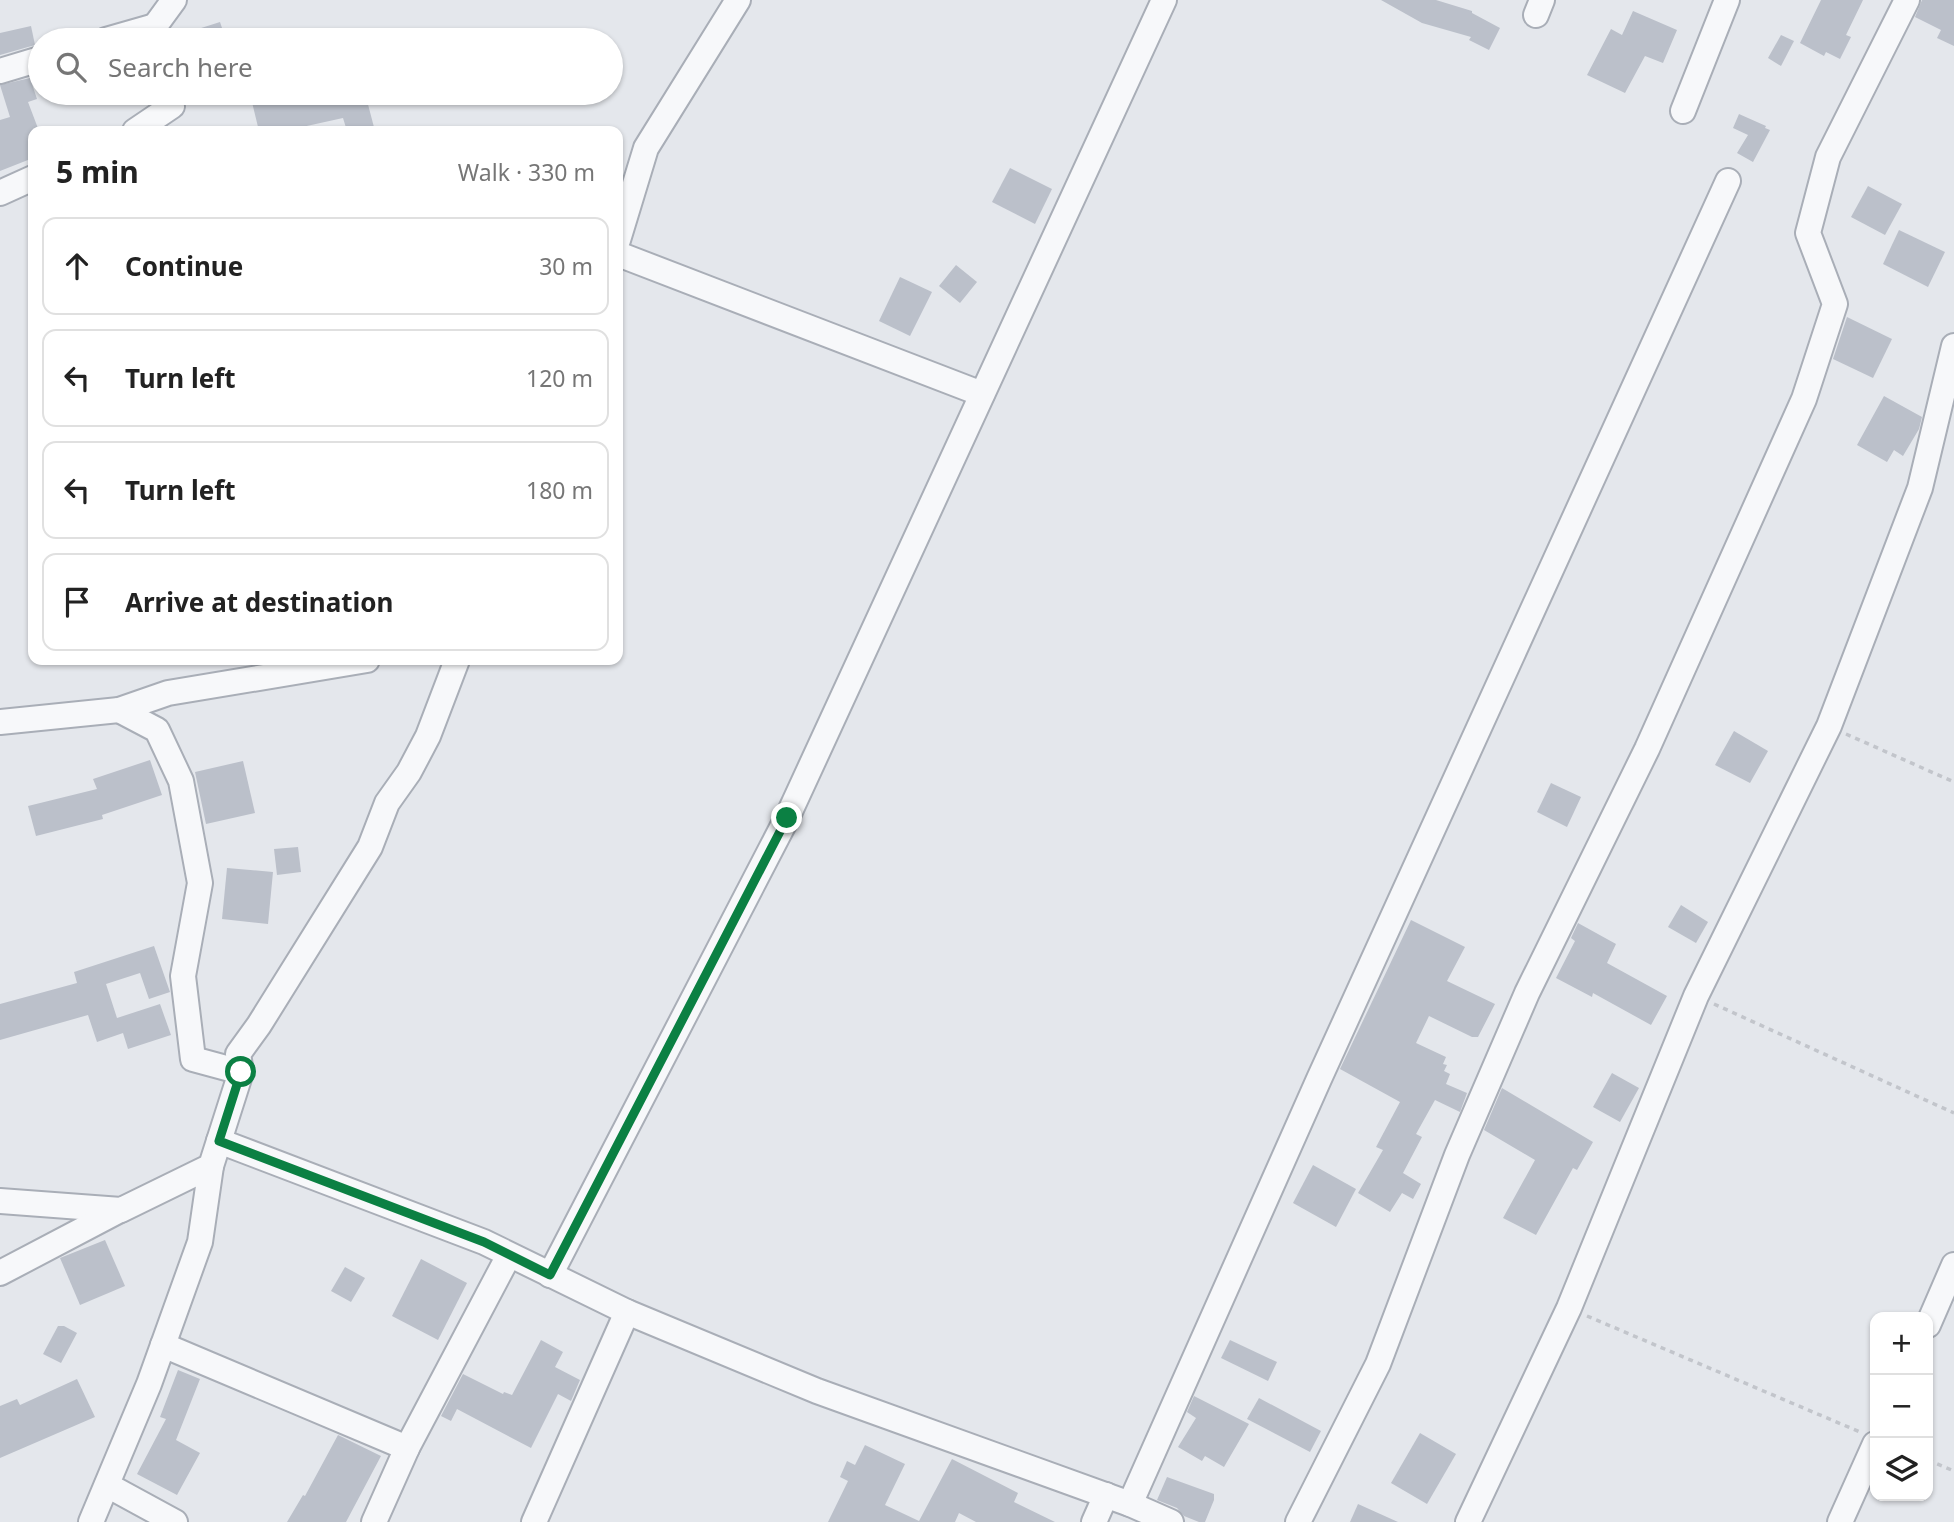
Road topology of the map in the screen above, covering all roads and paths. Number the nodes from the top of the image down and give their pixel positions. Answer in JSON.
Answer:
{"nodes":[{"id":1,"x":174,"y":0,"type":"edge"},
{"id":2,"x":738,"y":0,"type":"edge"},
{"id":3,"x":1164,"y":0,"type":"edge"},
{"id":4,"x":1727,"y":0,"type":"edge"},
{"id":5,"x":1907,"y":0,"type":"edge"},
{"id":6,"x":160,"y":28,"type":"edge"},
{"id":7,"x":28,"y":63,"type":"edge"},
{"id":8,"x":0,"y":71,"type":"edge"},
{"id":9,"x":172,"y":105,"type":"edge"},
{"id":10,"x":1682,"y":111,"type":"dead end"},
{"id":11,"x":142,"y":126,"type":"edge"},
{"id":12,"x":28,"y":180,"type":"edge"},
{"id":13,"x":1728,"y":181,"type":"dead end"},
{"id":14,"x":0,"y":193,"type":"edge"},
{"id":15,"x":623,"y":224,"type":"edge"},
{"id":16,"x":623,"y":256,"type":"edge"},
{"id":17,"x":1954,"y":346,"type":"edge"},
{"id":18,"x":982,"y":394,"type":"junction"},
{"id":19,"x":338,"y":665,"type":"edge"},
{"id":20,"x":455,"y":665,"type":"edge"},
{"id":21,"x":119,"y":710,"type":"junction"},
{"id":22,"x":0,"y":722,"type":"edge"},
{"id":23,"x":1829,"y":726,"type":"junction"},
{"id":24,"x":1954,"y":782,"type":"edge"},
{"id":25,"x":1696,"y":996,"type":"junction"},
{"id":26,"x":241,"y":1072,"type":"junction"},
{"id":27,"x":1954,"y":1112,"type":"edge"},
{"id":28,"x":219,"y":1141,"type":"junction"},
{"id":29,"x":211,"y":1166,"type":"junction"},
{"id":30,"x":0,"y":1201,"type":"edge"},
{"id":31,"x":121,"y":1210,"type":"junction"},
{"id":32,"x":509,"y":1255,"type":"junction"},
{"id":33,"x":1954,"y":1265,"type":"edge"},
{"id":34,"x":0,"y":1273,"type":"edge"},
{"id":35,"x":550,"y":1275,"type":"junction"},
{"id":36,"x":1569,"y":1308,"type":"junction"},
{"id":37,"x":627,"y":1312,"type":"junction"},
{"id":38,"x":1933,"y":1313,"type":"edge"},
{"id":39,"x":163,"y":1345,"type":"junction"},
{"id":40,"x":1869,"y":1438,"type":"edge"},
{"id":41,"x":407,"y":1448,"type":"junction"},
{"id":42,"x":1933,"y":1462,"type":"edge"},
{"id":43,"x":1954,"y":1471,"type":"edge"},
{"id":44,"x":107,"y":1485,"type":"junction"},
{"id":45,"x":1106,"y":1495,"type":"junction"},
{"id":46,"x":1130,"y":1504,"type":"junction"},
{"id":47,"x":91,"y":1522,"type":"edge"},
{"id":48,"x":175,"y":1522,"type":"edge"},
{"id":49,"x":374,"y":1522,"type":"edge"},
{"id":50,"x":534,"y":1522,"type":"edge"},
{"id":51,"x":1094,"y":1522,"type":"edge"},
{"id":52,"x":1171,"y":1522,"type":"edge"},
{"id":53,"x":1298,"y":1522,"type":"edge"},
{"id":54,"x":1468,"y":1522,"type":"edge"},
{"id":55,"x":1840,"y":1522,"type":"edge"}],
"edges":[{"from":1,"to":6,"type":"street"},
{"from":2,"to":15,"type":"street"},
{"from":3,"to":18,"type":"street"},
{"from":4,"to":10,"type":"street"},
{"from":5,"to":53,"type":"street"},
{"from":7,"to":8,"type":"street"},
{"from":9,"to":11,"type":"street"},
{"from":12,"to":14,"type":"street"},
{"from":13,"to":46,"type":"street"},
{"from":16,"to":18,"type":"street"},
{"from":17,"to":23,"type":"street"},
{"from":18,"to":35,"type":"street"},
{"from":19,"to":21,"type":"street"},
{"from":20,"to":26,"type":"street"},
{"from":21,"to":22,"type":"street"},
{"from":21,"to":26,"type":"street"},
{"from":23,"to":24,"type":"path"},
{"from":23,"to":25,"type":"street"},
{"from":25,"to":27,"type":"path"},
{"from":25,"to":36,"type":"street"},
{"from":26,"to":28,"type":"street"},
{"from":28,"to":29,"type":"street"},
{"from":28,"to":32,"type":"street"},
{"from":29,"to":31,"type":"street"},
{"from":29,"to":39,"type":"street"},
{"from":30,"to":31,"type":"street"},
{"from":31,"to":34,"type":"street"},
{"from":32,"to":35,"type":"street"},
{"from":32,"to":41,"type":"street"},
{"from":33,"to":38,"type":"street"},
{"from":35,"to":37,"type":"street"},
{"from":36,"to":40,"type":"path"},
{"from":36,"to":54,"type":"street"},
{"from":37,"to":45,"type":"street"},
{"from":37,"to":50,"type":"street"},
{"from":39,"to":41,"type":"street"},
{"from":39,"to":44,"type":"street"},
{"from":40,"to":55,"type":"street"},
{"from":41,"to":49,"type":"street"},
{"from":42,"to":43,"type":"path"},
{"from":44,"to":47,"type":"street"},
{"from":44,"to":48,"type":"street"},
{"from":45,"to":46,"type":"street"},
{"from":45,"to":51,"type":"street"},
{"from":46,"to":52,"type":"street"}]}
